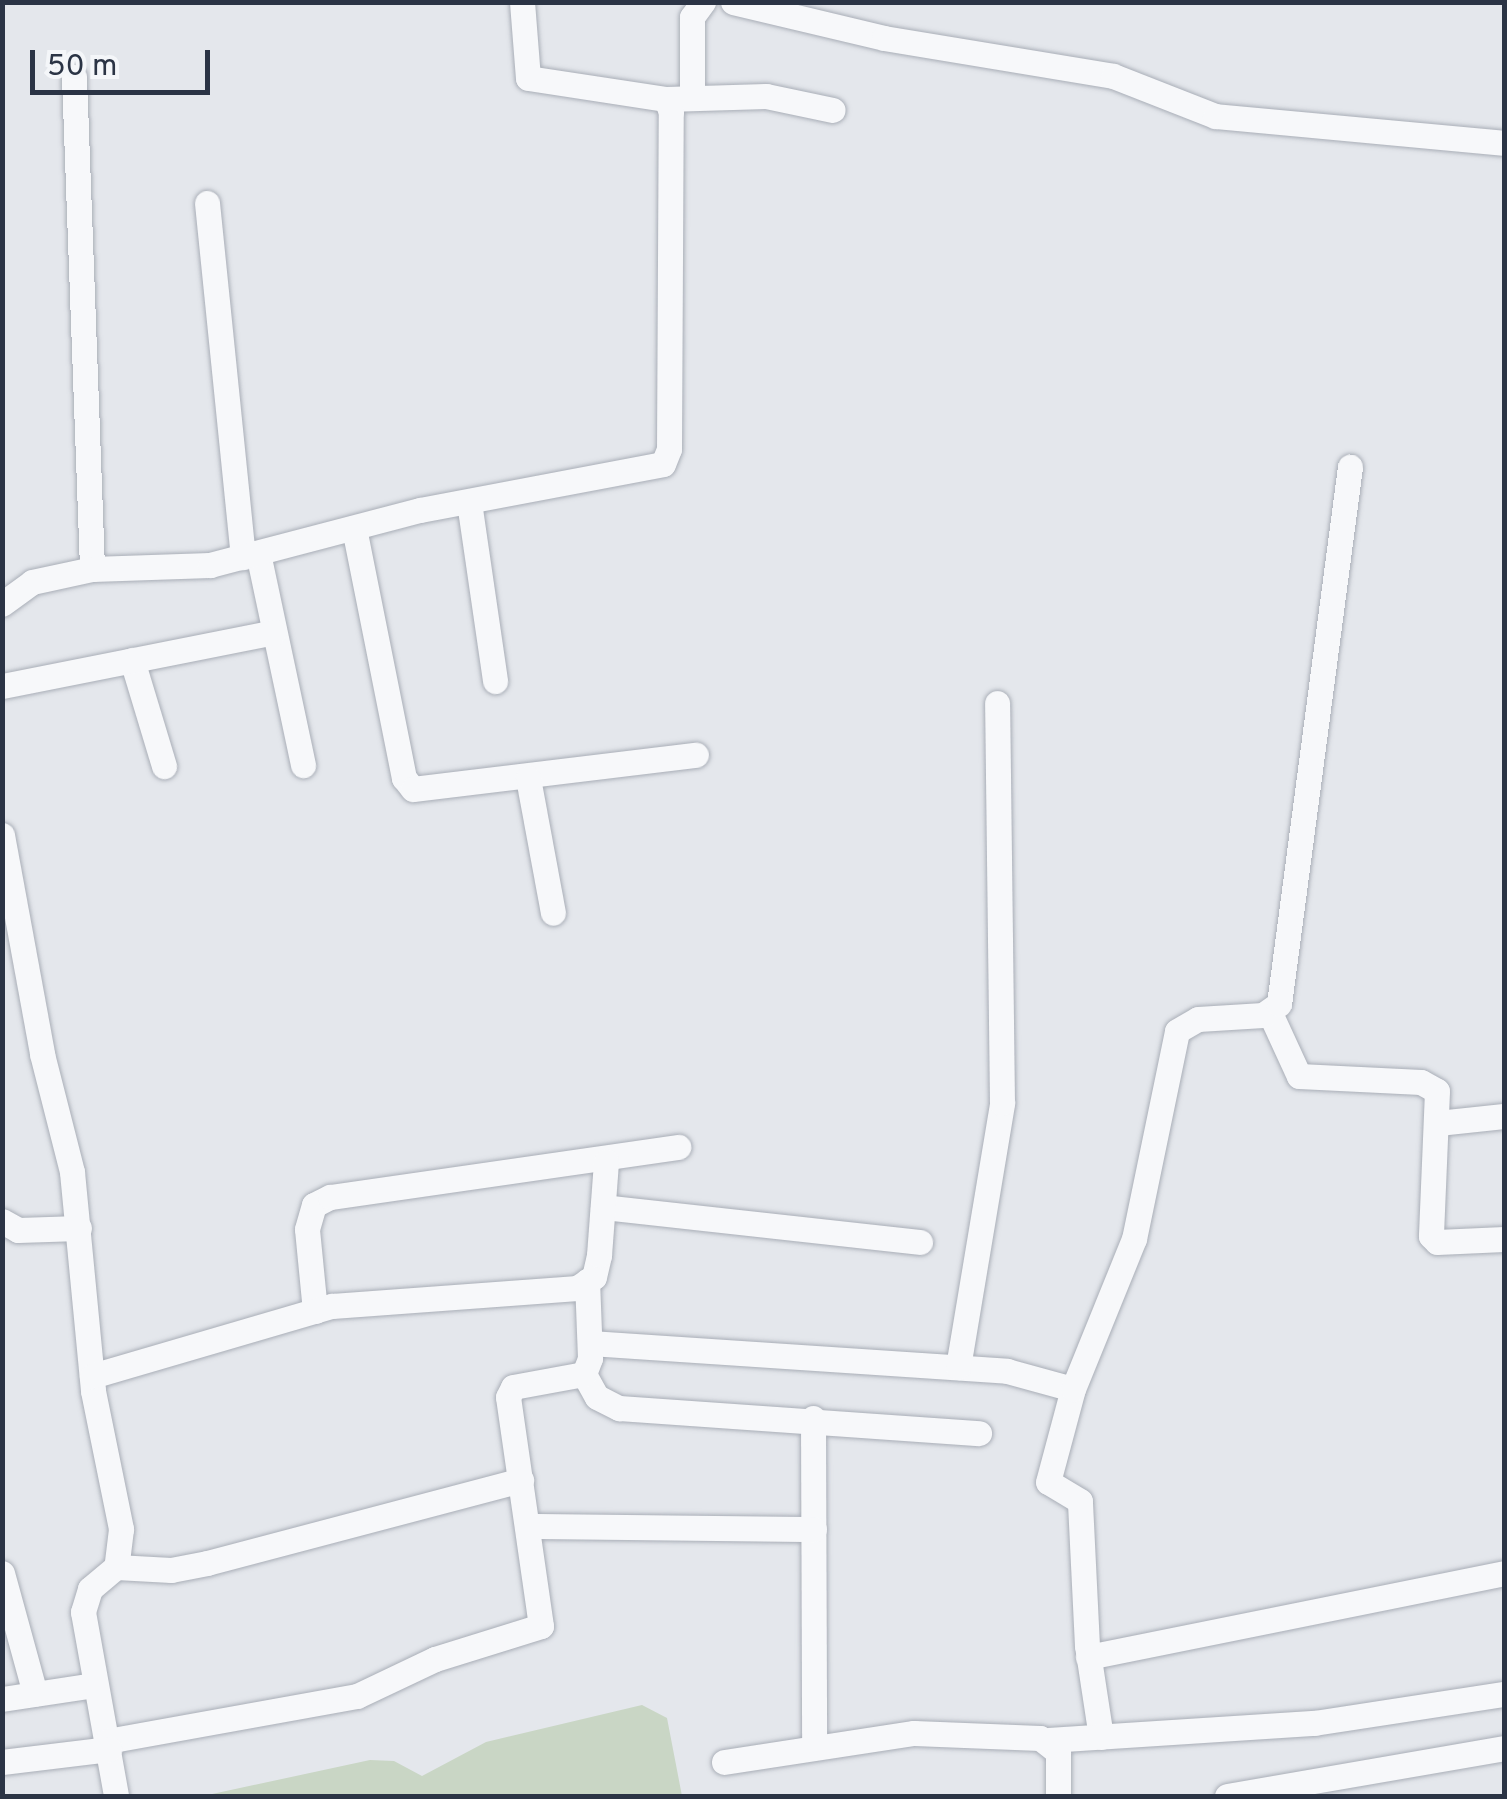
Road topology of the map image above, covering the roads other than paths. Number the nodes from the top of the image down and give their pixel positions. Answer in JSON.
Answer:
{"nodes":[{"id":1,"x":522,"y":2,"type":"edge"},
{"id":2,"x":703,"y":2,"type":"edge"},
{"id":3,"x":733,"y":2,"type":"edge"},
{"id":4,"x":818,"y":12,"type":"edge"},
{"id":5,"x":74,"y":76,"type":"dead end"},
{"id":6,"x":692,"y":96,"type":"junction"},
{"id":7,"x":666,"y":99,"type":"junction"},
{"id":8,"x":833,"y":110,"type":"dead end"},
{"id":9,"x":1504,"y":143,"type":"edge"},
{"id":10,"x":207,"y":202,"type":"dead end"},
{"id":11,"x":1350,"y":467,"type":"dead end"},
{"id":12,"x":469,"y":502,"type":"junction"},
{"id":13,"x":354,"y":528,"type":"junction"},
{"id":14,"x":250,"y":555,"type":"junction"},
{"id":15,"x":92,"y":569,"type":"junction"},
{"id":16,"x":2,"y":604,"type":"edge"},
{"id":17,"x":274,"y":632,"type":"junction"},
{"id":18,"x":132,"y":660,"type":"junction"},
{"id":19,"x":495,"y":681,"type":"dead end"},
{"id":20,"x":2,"y":686,"type":"edge"},
{"id":21,"x":997,"y":703,"type":"dead end"},
{"id":22,"x":696,"y":755,"type":"dead end"},
{"id":23,"x":303,"y":765,"type":"dead end"},
{"id":24,"x":164,"y":766,"type":"dead end"},
{"id":25,"x":528,"y":778,"type":"junction"},
{"id":26,"x":2,"y":835,"type":"edge"},
{"id":27,"x":553,"y":913,"type":"dead end"},
{"id":28,"x":1270,"y":1013,"type":"junction"},
{"id":29,"x":1504,"y":1116,"type":"edge"},
{"id":30,"x":1438,"y":1123,"type":"junction"},
{"id":31,"x":678,"y":1146,"type":"dead end"},
{"id":32,"x":606,"y":1161,"type":"junction"},
{"id":33,"x":603,"y":1207,"type":"junction"},
{"id":34,"x":2,"y":1222,"type":"edge"},
{"id":35,"x":79,"y":1228,"type":"junction"},
{"id":36,"x":1504,"y":1239,"type":"edge"},
{"id":37,"x":920,"y":1242,"type":"dead end"},
{"id":38,"x":588,"y":1282,"type":"junction"},
{"id":39,"x":315,"y":1311,"type":"junction"},
{"id":40,"x":590,"y":1343,"type":"junction"},
{"id":41,"x":958,"y":1367,"type":"junction"},
{"id":42,"x":584,"y":1374,"type":"junction"},
{"id":43,"x":92,"y":1376,"type":"junction"},
{"id":44,"x":1073,"y":1389,"type":"junction"},
{"id":45,"x":813,"y":1418,"type":"junction"},
{"id":46,"x":979,"y":1433,"type":"dead end"},
{"id":47,"x":521,"y":1480,"type":"junction"},
{"id":48,"x":528,"y":1526,"type":"junction"},
{"id":49,"x":814,"y":1529,"type":"junction"},
{"id":50,"x":116,"y":1567,"type":"junction"},
{"id":51,"x":2,"y":1573,"type":"edge"},
{"id":52,"x":1504,"y":1573,"type":"edge"},
{"id":53,"x":1088,"y":1658,"type":"junction"},
{"id":54,"x":95,"y":1685,"type":"junction"},
{"id":55,"x":35,"y":1694,"type":"junction"},
{"id":56,"x":1504,"y":1694,"type":"edge"},
{"id":57,"x":2,"y":1699,"type":"edge"},
{"id":58,"x":1100,"y":1737,"type":"junction"},
{"id":59,"x":1049,"y":1740,"type":"junction"},
{"id":60,"x":108,"y":1745,"type":"junction"},
{"id":61,"x":814,"y":1747,"type":"junction"},
{"id":62,"x":1504,"y":1748,"type":"edge"},
{"id":63,"x":2,"y":1762,"type":"edge"},
{"id":64,"x":724,"y":1762,"type":"dead end"},
{"id":65,"x":116,"y":1796,"type":"edge"},
{"id":66,"x":1058,"y":1796,"type":"edge"},
{"id":67,"x":1227,"y":1796,"type":"edge"}],
"edges":[{"from":1,"to":7,"type":"street"},
{"from":2,"to":6,"type":"street"},
{"from":3,"to":4,"type":"street"},
{"from":4,"to":9,"type":"street"},
{"from":5,"to":15,"type":"street"},
{"from":6,"to":7,"type":"street"},
{"from":6,"to":8,"type":"street"},
{"from":7,"to":12,"type":"street"},
{"from":10,"to":14,"type":"street"},
{"from":11,"to":28,"type":"street"},
{"from":12,"to":13,"type":"street"},
{"from":12,"to":19,"type":"street"},
{"from":13,"to":14,"type":"street"},
{"from":13,"to":25,"type":"street"},
{"from":14,"to":15,"type":"street"},
{"from":14,"to":17,"type":"street"},
{"from":15,"to":16,"type":"street"},
{"from":17,"to":18,"type":"street"},
{"from":17,"to":23,"type":"street"},
{"from":18,"to":20,"type":"street"},
{"from":18,"to":24,"type":"street"},
{"from":21,"to":41,"type":"street"},
{"from":22,"to":25,"type":"street"},
{"from":25,"to":27,"type":"street"},
{"from":26,"to":35,"type":"street"},
{"from":28,"to":30,"type":"street"},
{"from":28,"to":44,"type":"street"},
{"from":29,"to":30,"type":"street"},
{"from":30,"to":36,"type":"street"},
{"from":31,"to":32,"type":"street"},
{"from":32,"to":33,"type":"street"},
{"from":32,"to":39,"type":"street"},
{"from":33,"to":37,"type":"street"},
{"from":33,"to":38,"type":"street"},
{"from":34,"to":35,"type":"street"},
{"from":35,"to":43,"type":"street"},
{"from":38,"to":39,"type":"street"},
{"from":38,"to":40,"type":"street"},
{"from":39,"to":43,"type":"street"},
{"from":40,"to":41,"type":"street"},
{"from":40,"to":42,"type":"street"},
{"from":41,"to":44,"type":"street"},
{"from":42,"to":45,"type":"street"},
{"from":42,"to":47,"type":"street"},
{"from":43,"to":50,"type":"street"},
{"from":44,"to":53,"type":"street"},
{"from":45,"to":46,"type":"street"},
{"from":45,"to":49,"type":"street"},
{"from":47,"to":48,"type":"street"},
{"from":47,"to":50,"type":"street"},
{"from":48,"to":49,"type":"street"},
{"from":48,"to":60,"type":"street"},
{"from":49,"to":61,"type":"street"},
{"from":50,"to":54,"type":"street"},
{"from":51,"to":55,"type":"street"},
{"from":52,"to":53,"type":"street"},
{"from":53,"to":58,"type":"street"},
{"from":54,"to":55,"type":"street"},
{"from":54,"to":60,"type":"street"},
{"from":55,"to":57,"type":"street"},
{"from":56,"to":58,"type":"street"},
{"from":58,"to":59,"type":"street"},
{"from":59,"to":61,"type":"street"},
{"from":59,"to":66,"type":"street"},
{"from":60,"to":63,"type":"street"},
{"from":60,"to":65,"type":"street"},
{"from":61,"to":64,"type":"street"},
{"from":62,"to":67,"type":"street"}]}
